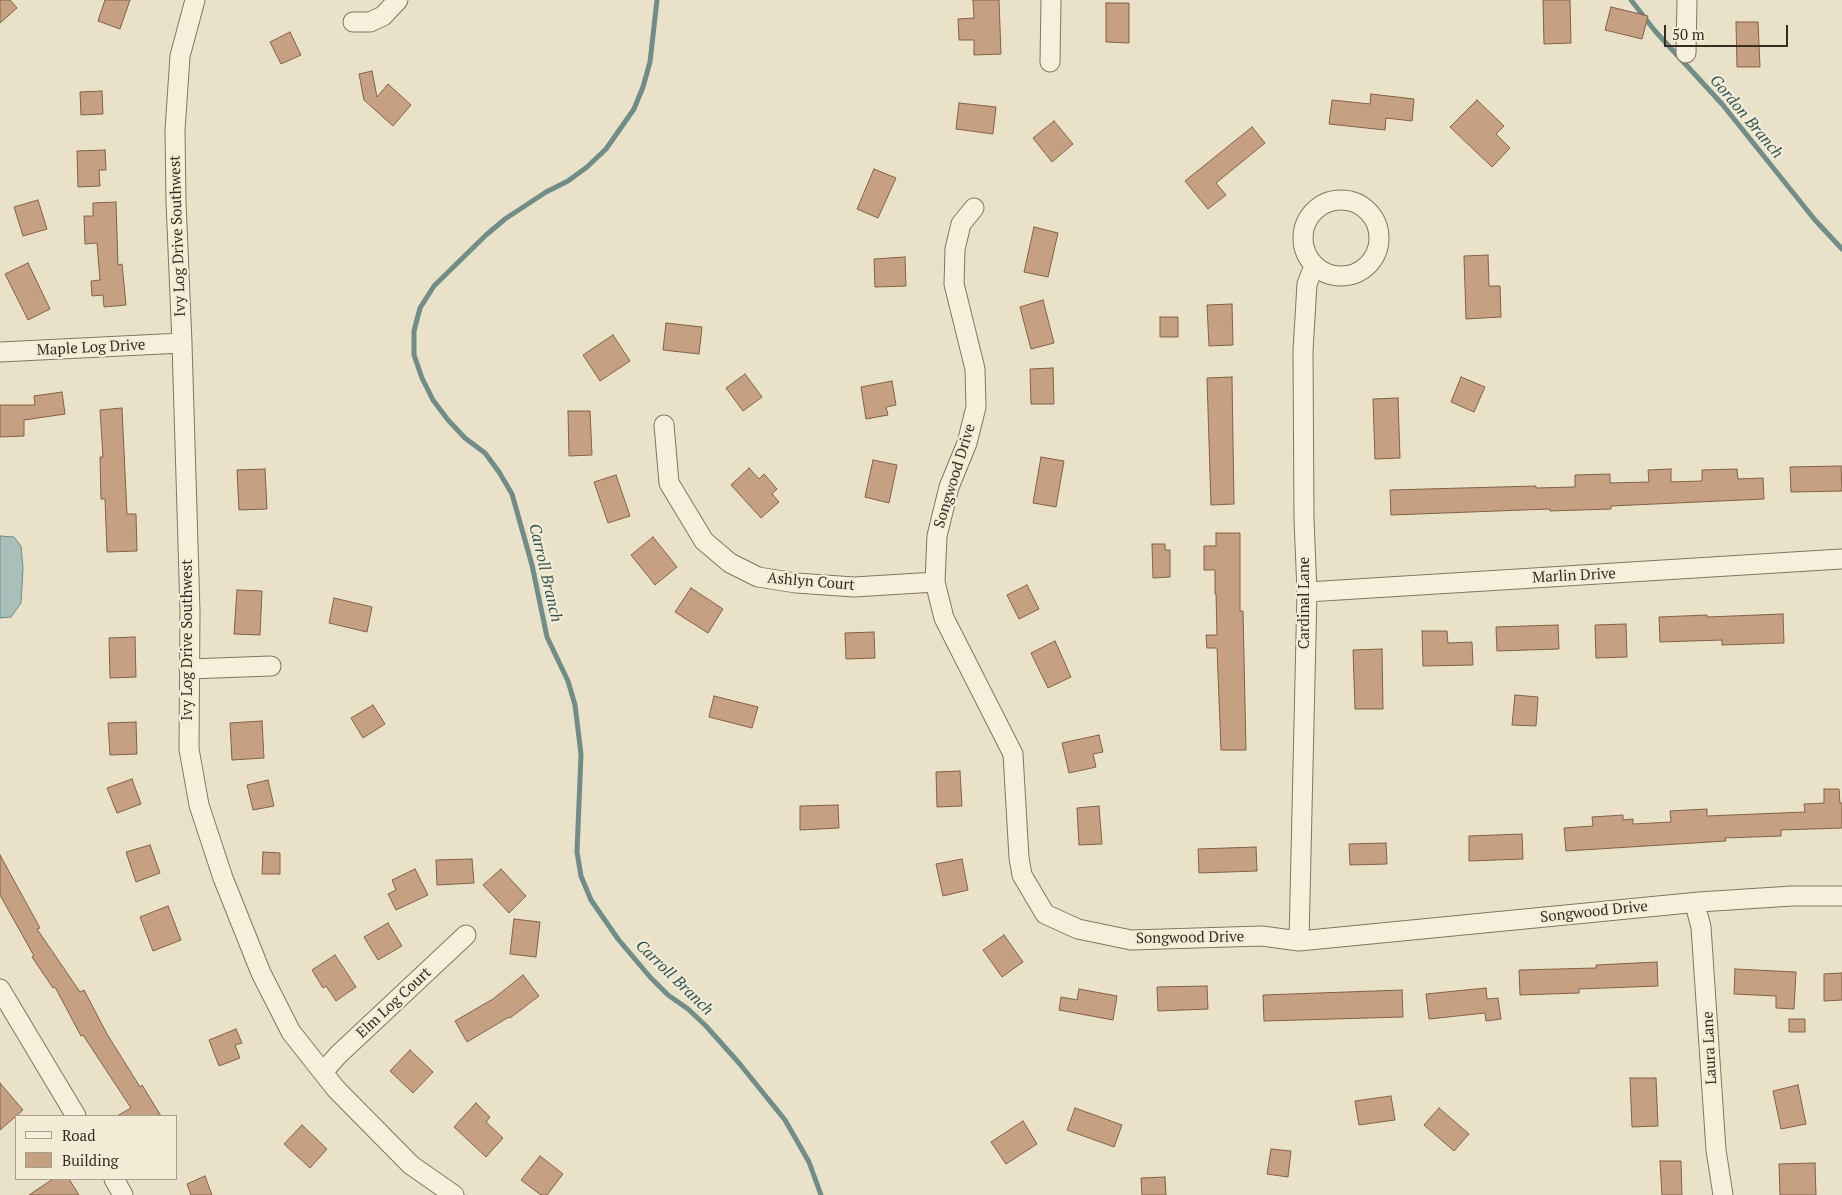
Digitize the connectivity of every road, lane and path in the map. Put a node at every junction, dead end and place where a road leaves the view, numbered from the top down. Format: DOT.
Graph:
graph roads {
  1 [pos="195,0"];
  2 [pos="398,0"];
  3 [pos="1051,0"];
  4 [pos="1687,0"];
  5 [pos="353,22"];
  6 [pos="1686,53"];
  7 [pos="1050,62"];
  8 [pos="974,208"];
  9 [pos="1314,266"];
  10 [pos="182,343"];
  11 [pos="0,352"];
  12 [pos="664,425"];
  13 [pos="1841,560"];
  14 [pos="935,582"];
  15 [pos="1307,592"];
  16 [pos="271,666"];
  17 [pos="189,669"];
  18 [pos="1842,896"];
  19 [pos="1698,902"];
  20 [pos="466,935"];
  21 [pos="1299,941"];
  22 [pos="0,989"];
  23 [pos="323,1072"];
  24 [pos="75,1115"];
  25 [pos="115,1180"];
  26 [pos="124,1195"];
  27 [pos="454,1195"];
  28 [pos="1723,1195"];
  1 -- 10 [label="street, Ivy Log Drive Southwest"];
  2 -- 5 [label="street"];
  3 -- 7 [label="street"];
  4 -- 6 [label="street"];
  8 -- 14 [label="street, Songwood Drive"];
  9 -- 9 [label="street"];
  9 -- 15 [label="street, Cardinal Lane"];
  10 -- 11 [label="street, Maple Log Drive"];
  10 -- 17 [label="street, Ivy Log Drive Southwest"];
  12 -- 14 [label="street, Ashlyn Court"];
  13 -- 15 [label="street, Marlin Drive"];
  14 -- 21 [label="street, Songwood Drive"];
  15 -- 21 [label="street, Cardinal Lane"];
  16 -- 17 [label="street"];
  17 -- 23 [label="street, Ivy Log Drive Southwest"];
  18 -- 19 [label="street, Songwood Drive"];
  19 -- 21 [label="street, Songwood Drive"];
  19 -- 28 [label="street, Laura Lane"];
  20 -- 23 [label="street, Elm Log Court"];
  22 -- 24 [label="street"];
  23 -- 27 [label="street, Ivy Log Drive Southwest"];
  25 -- 26 [label="street"];
}
